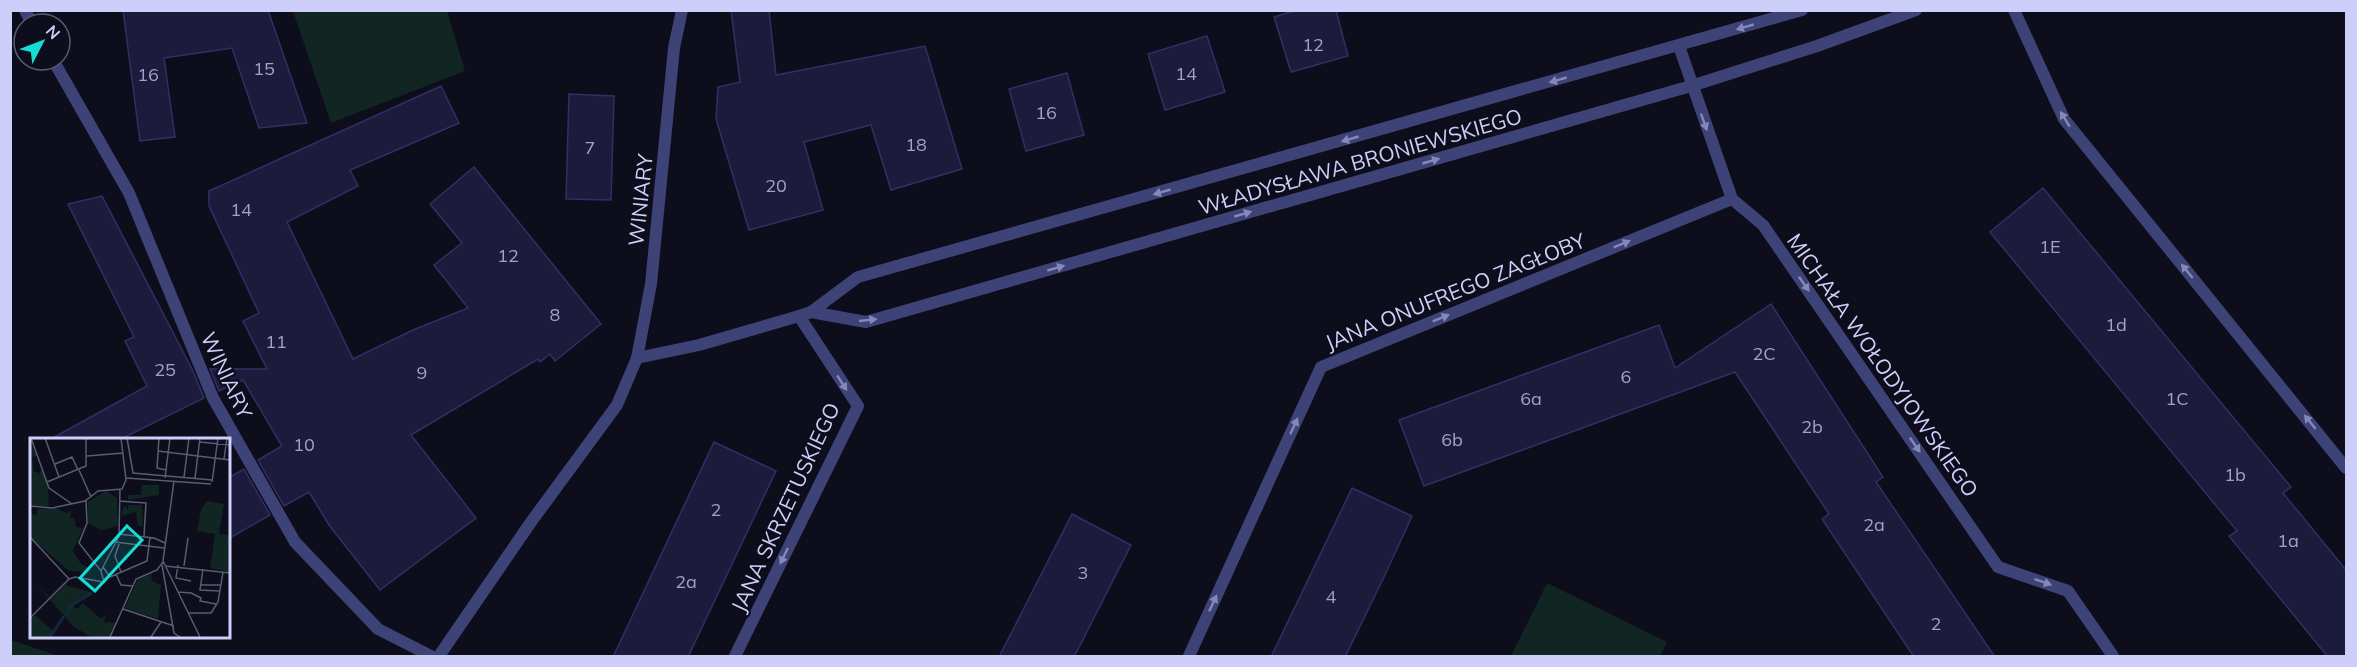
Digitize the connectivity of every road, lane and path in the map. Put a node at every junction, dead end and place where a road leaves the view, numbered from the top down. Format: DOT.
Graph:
graph roads {
  1 [pos="682,10"];
  2 [pos="1802,10"];
  3 [pos="1916,10"];
  4 [pos="2014,10"];
  5 [pos="1679,46"];
  6 [pos="60,72"];
  7 [pos="1691,86"];
  8 [pos="1732,199"];
  9 [pos="805,314"];
  10 [pos="637,358"];
  11 [pos="2346,468"];
  12 [pos="431,657"];
  13 [pos="439,657"];
  14 [pos="735,657"];
  15 [pos="1189,657"];
  16 [pos="2113,657"];
  1 -- 10 [label="street, WINIARY"];
  2 -- 5 [label="street, WŁADYSŁAWA BRONIEWSKIEGO, one-way"];
  3 -- 7 [label="street, WŁADYSŁAWA BRONIEWSKIEGO"];
  11 -- 4 [label="street, one-way"];
  5 -- 7 [label="street"];
  5 -- 9 [label="street, WŁADYSŁAWA BRONIEWSKIEGO, one-way"];
  6 -- 12 [label="street, WINIARY"];
  7 -- 8 [label="street, one-way"];
  9 -- 7 [label="street, WŁADYSŁAWA BRONIEWSKIEGO, one-way"];
  15 -- 8 [label="street, JANA ONUFREGO ZAGŁOBY, one-way"];
  8 -- 16 [label="street, MICHAŁA WOŁODYJOWSKIEGO, one-way"];
  9 -- 10 [label="street, WŁADYSŁAWA BRONIEWSKIEGO"];
  9 -- 14 [label="street, JANA SKRZETUSKIEGO, one-way"];
  10 -- 13 [label="street, WINIARY"];
}
